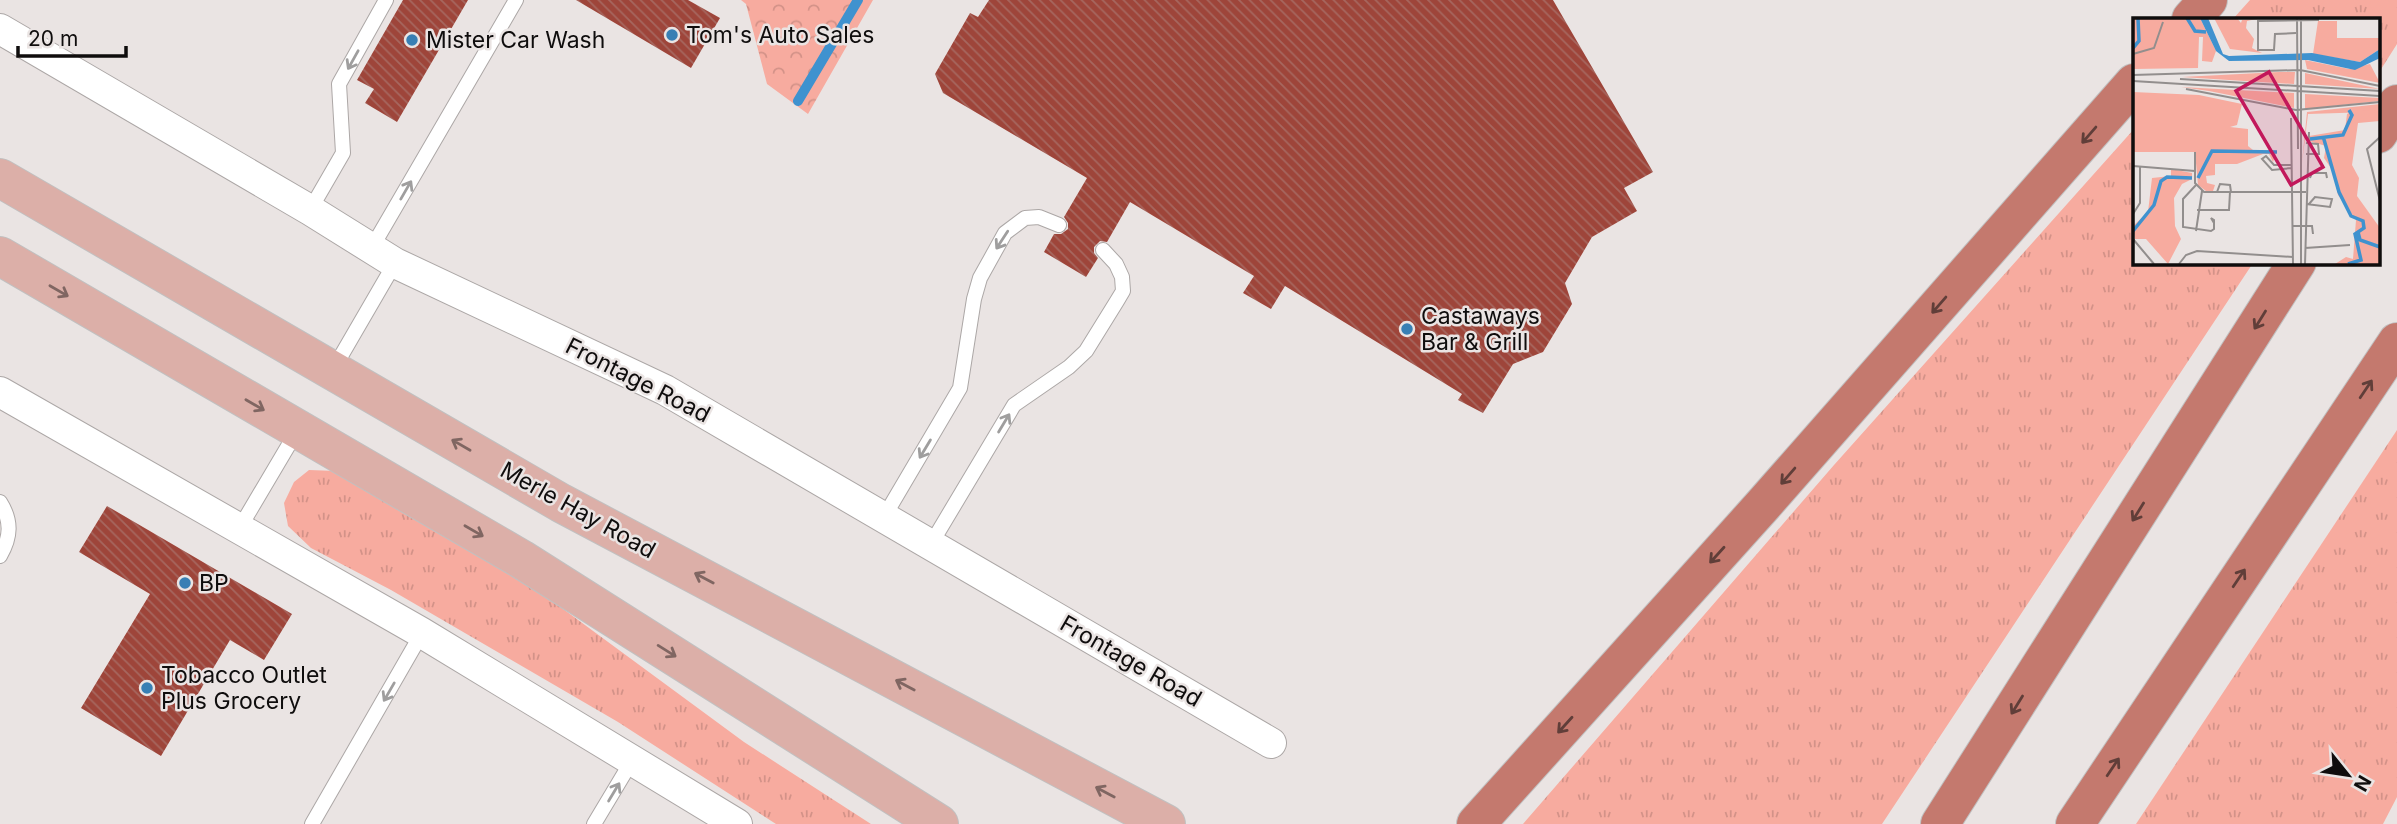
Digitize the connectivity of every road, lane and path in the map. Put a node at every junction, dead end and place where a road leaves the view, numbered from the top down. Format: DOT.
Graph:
graph roads {
  1 [pos="386,0"];
  2 [pos="516,0"];
  3 [pos="2208,0"];
  4 [pos="2192,18"];
  5 [pos="0,29"];
  6 [pos="2133,84"];
  7 [pos="2397,104"];
  8 [pos="2380,131"];
  9 [pos="0,178"];
  10 [pos="310,210"];
  11 [pos="1059,225"];
  12 [pos="1103,250"];
  13 [pos="0,256"];
  14 [pos="383,256"];
  15 [pos="2296,264"];
  16 [pos="2397,342"];
  17 [pos="332,370"];
  18 [pos="0,392"];
  19 [pos="297,430"];
  20 [pos="0,502"];
  21 [pos="884,517"];
  22 [pos="239,529"];
  23 [pos="931,544"];
  24 [pos="0,556"];
  25 [pos="422,633"];
  26 [pos="1271,743"];
  27 [pos="633,759"];
  28 [pos="312,824"];
  29 [pos="594,824"];
  30 [pos="737,824"];
  31 [pos="939,824"];
  32 [pos="1166,824"];
  33 [pos="1476,824"];
  34 [pos="1940,824"];
  35 [pos="2075,824"];
  1 -- 10 [label="lane, one-way"];
  14 -- 2 [label="lane, one-way"];
  3 -- 4 [label="highway"];
  5 -- 10 [label="street, Frontage Road"];
  6 -- 33 [label="highway, one-way"];
  7 -- 8 [label="highway"];
  9 -- 17 [label="main road, Merle Hay Road"];
  10 -- 14 [label="street, Frontage Road"];
  11 -- 21 [label="lane, one-way"];
  23 -- 12 [label="lane, one-way"];
  13 -- 19 [label="main road, one-way"];
  14 -- 17 [label="lane"];
  14 -- 21 [label="street, Frontage Road"];
  15 -- 34 [label="highway, one-way"];
  35 -- 16 [label="highway, one-way"];
  32 -- 17 [label="main road, Merle Hay Road, one-way"];
  18 -- 22 [label="street"];
  19 -- 22 [label="lane"];
  19 -- 31 [label="main road, one-way"];
  20 -- 24 [label="lane"];
  21 -- 23 [label="street, Frontage Road"];
  22 -- 25 [label="street"];
  23 -- 26 [label="street, Frontage Road"];
  25 -- 27 [label="street"];
  25 -- 28 [label="lane, one-way"];
  29 -- 27 [label="lane, one-way"];
  27 -- 30 [label="street"];
}
